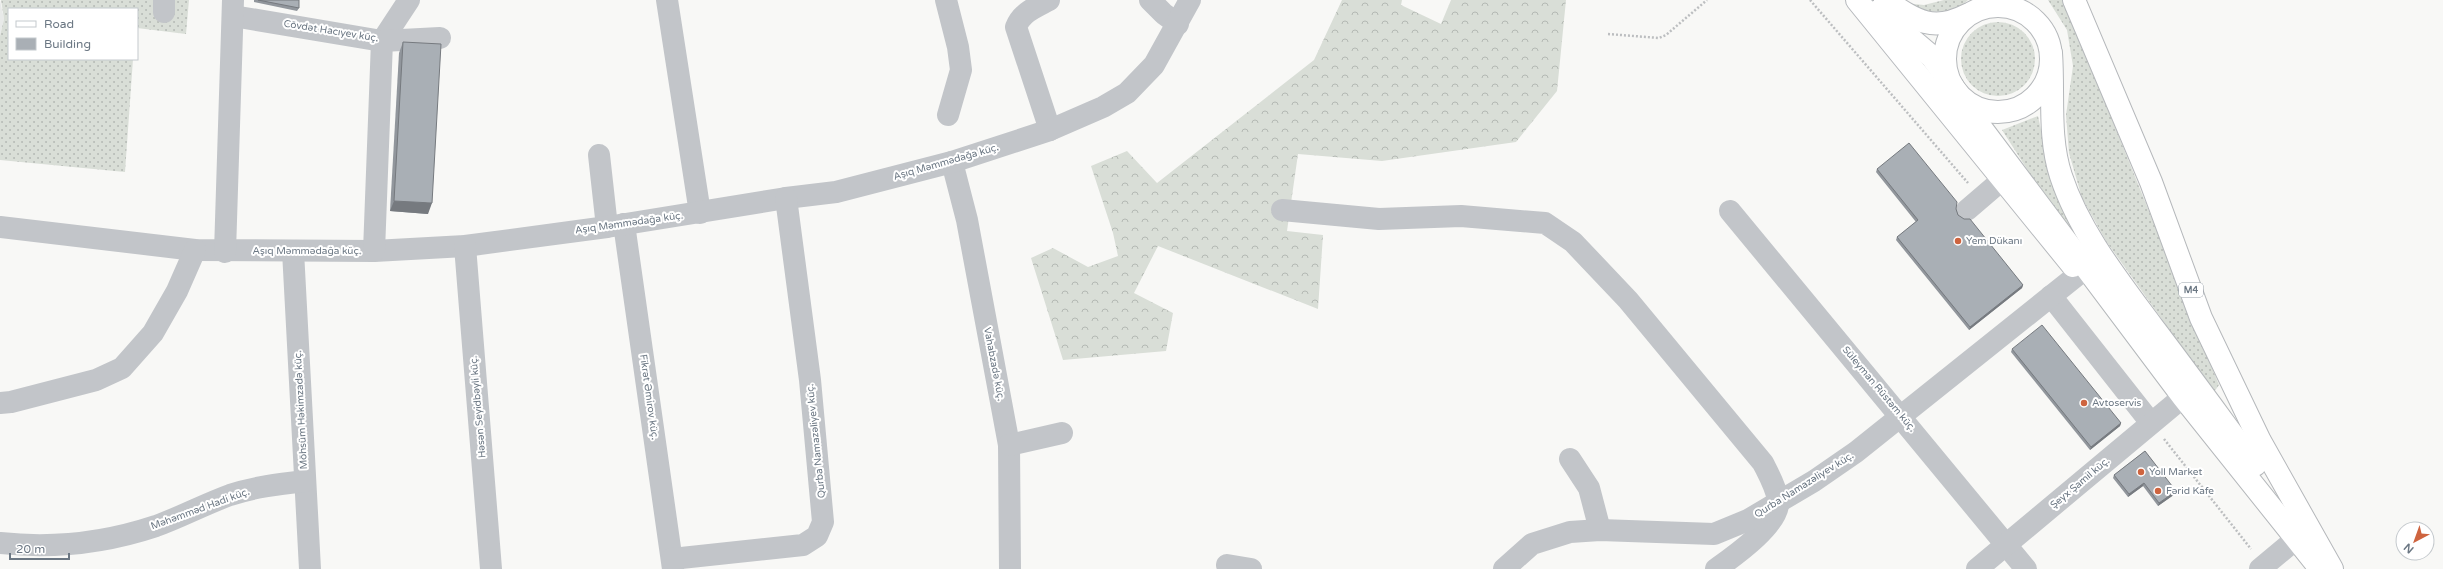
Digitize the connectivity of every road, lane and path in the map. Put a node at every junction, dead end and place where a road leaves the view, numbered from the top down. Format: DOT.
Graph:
graph roads {
  1 [pos="409,0"];
  2 [pos="667,0"];
  3 [pos="946,0"];
  4 [pos="1049,0"];
  5 [pos="1150,0"];
  6 [pos="1190,0"];
  7 [pos="1708,0"];
  8 [pos="1810,0"];
  9 [pos="1857,0"];
  10 [pos="1865,0"];
  11 [pos="1885,0"];
  12 [pos="1982,0"];
  13 [pos="2029,0"];
  14 [pos="2074,0"];
  15 [pos="233,8"];
  16 [pos="1966,16"];
  17 [pos="1178,24"];
  18 [pos="1608,34"];
  19 [pos="440,38"];
  20 [pos="382,41"];
  21 [pos="2049,45"];
  22 [pos="1953,87"];
  23 [pos="948,115"];
  24 [pos="1050,130"];
  25 [pos="599,155"];
  26 [pos="952,162"];
  27 [pos="2002,180"];
  28 [pos="786,198"];
  29 [pos="1974,204"];
  30 [pos="1282,210"];
  31 [pos="1730,211"];
  32 [pos="700,213"];
  33 [pos="615,226"];
  34 [pos="0,227"];
  35 [pos="465,246"];
  36 [pos="195,250"];
  37 [pos="292,251"];
  38 [pos="374,251"];
  39 [pos="225,252"];
  40 [pos="2080,273"];
  41 [pos="2051,296"];
  42 [pos="2182,397"];
  43 [pos="0,403"];
  44 [pos="1902,417"];
  45 [pos="2151,422"];
  46 [pos="1062,433"];
  47 [pos="1009,446"];
  48 [pos="1570,460"];
  49 [pos="305,481"];
  50 [pos="1779,502"];
  51 [pos="1600,530"];
  52 [pos="2296,539"];
  53 [pos="0,543"];
  54 [pos="2006,545"];
  55 [pos="672,564"];
  56 [pos="1227,565"];
  57 [pos="2262,567"];
  58 [pos="2327,567"];
  59 [pos="310,569"];
  60 [pos="491,569"];
  61 [pos="1010,569"];
  62 [pos="1251,569"];
  63 [pos="1504,569"];
  64 [pos="1716,569"];
  65 [pos="1977,569"];
  66 [pos="2026,569"];
  1 -- 20 [label="street, Cövdət Hacıyev küç."];
  2 -- 32 [label="street"];
  3 -- 23 [label="street"];
  4 -- 24 [label="street"];
  5 -- 17 [label="street"];
  6 -- 17 [label="street, Aşıq Məmmədağa küç."];
  7 -- 18 [label="path"];
  8 -- 29 [label="path"];
  9 -- 27 [label="main road"];
  10 -- 22 [label="main road"];
  11 -- 16 [label="main road"];
  12 -- 16 [label="main road"];
  13 -- 21 [label="main road"];
  14 -- 58 [label="main road, M4"];
  15 -- 20 [label="street, Cövdət Hacıyev küç."];
  15 -- 39 [label="street"];
  16 -- 21 [label="main road"];
  16 -- 22 [label="main road"];
  17 -- 24 [label="street, Aşıq Məmmədağa küç."];
  19 -- 20 [label="street"];
  20 -- 38 [label="street"];
  21 -- 22 [label="main road"];
  21 -- 58 [label="main road"];
  22 -- 42 [label="main road"];
  24 -- 26 [label="street, Aşıq Məmmədağa küç."];
  25 -- 33 [label="street, Fikrət Əmirov küç."];
  26 -- 28 [label="street, Aşıq Məmmədağa küç."];
  26 -- 47 [label="street, Vahabzadə küç."];
  27 -- 29 [label="street"];
  27 -- 40 [label="main road"];
  28 -- 32 [label="street, Aşıq Məmmədağa küç."];
  28 -- 55 [label="street, Qurba Namazəliyev küç."];
  30 -- 50 [label="street"];
  31 -- 44 [label="street, Süleyman Rüstəm küç."];
  32 -- 33 [label="street, Aşıq Məmmədağa küç."];
  33 -- 35 [label="street, Aşıq Məmmədağa küç."];
  33 -- 55 [label="street, Fikrət Əmirov küç."];
  34 -- 36 [label="street, Aşıq Məmmədağa küç."];
  35 -- 38 [label="street, Aşıq Məmmədağa küç."];
  35 -- 60 [label="street, Həsən Seyidbəyli küç."];
  36 -- 39 [label="street, Aşıq Məmmədağa küç."];
  36 -- 43 [label="street"];
  37 -- 38 [label="street, Aşıq Məmmədağa küç."];
  37 -- 39 [label="street, Aşıq Məmmədağa küç."];
  37 -- 49 [label="street, Möhsüm Həkimzadə küç."];
  40 -- 41 [label="street, Qurba Namazəliyev küç."];
  40 -- 42 [label="main road"];
  41 -- 44 [label="street, Qurba Namazəliyev küç."];
  41 -- 45 [label="street"];
  42 -- 45 [label="street, Şeyx Şamil küç."];
  42 -- 52 [label="main road"];
  44 -- 50 [label="street, Qurba Namazəliyev küç."];
  44 -- 54 [label="street, Süleyman Rüstəm küç."];
  45 -- 54 [label="street, Şeyx Şamil küç."];
  45 -- 57 [label="path"];
  46 -- 47 [label="street"];
  47 -- 61 [label="street, Vahabzadə küç."];
  48 -- 51 [label="street"];
  49 -- 53 [label="street, Məhəmməd Hadi küç."];
  49 -- 59 [label="street, Möhsüm Həkimzadə küç."];
  50 -- 51 [label="street, Qurba Namazəliyev küç."];
  50 -- 64 [label="street"];
  51 -- 63 [label="street, Qurba Namazəliyev küç."];
  52 -- 57 [label="street"];
  52 -- 58 [label="main road"];
  54 -- 65 [label="street, Şeyx Şamil küç."];
  54 -- 66 [label="street, Süleyman Rüstəm küç."];
  56 -- 62 [label="street"];
}
